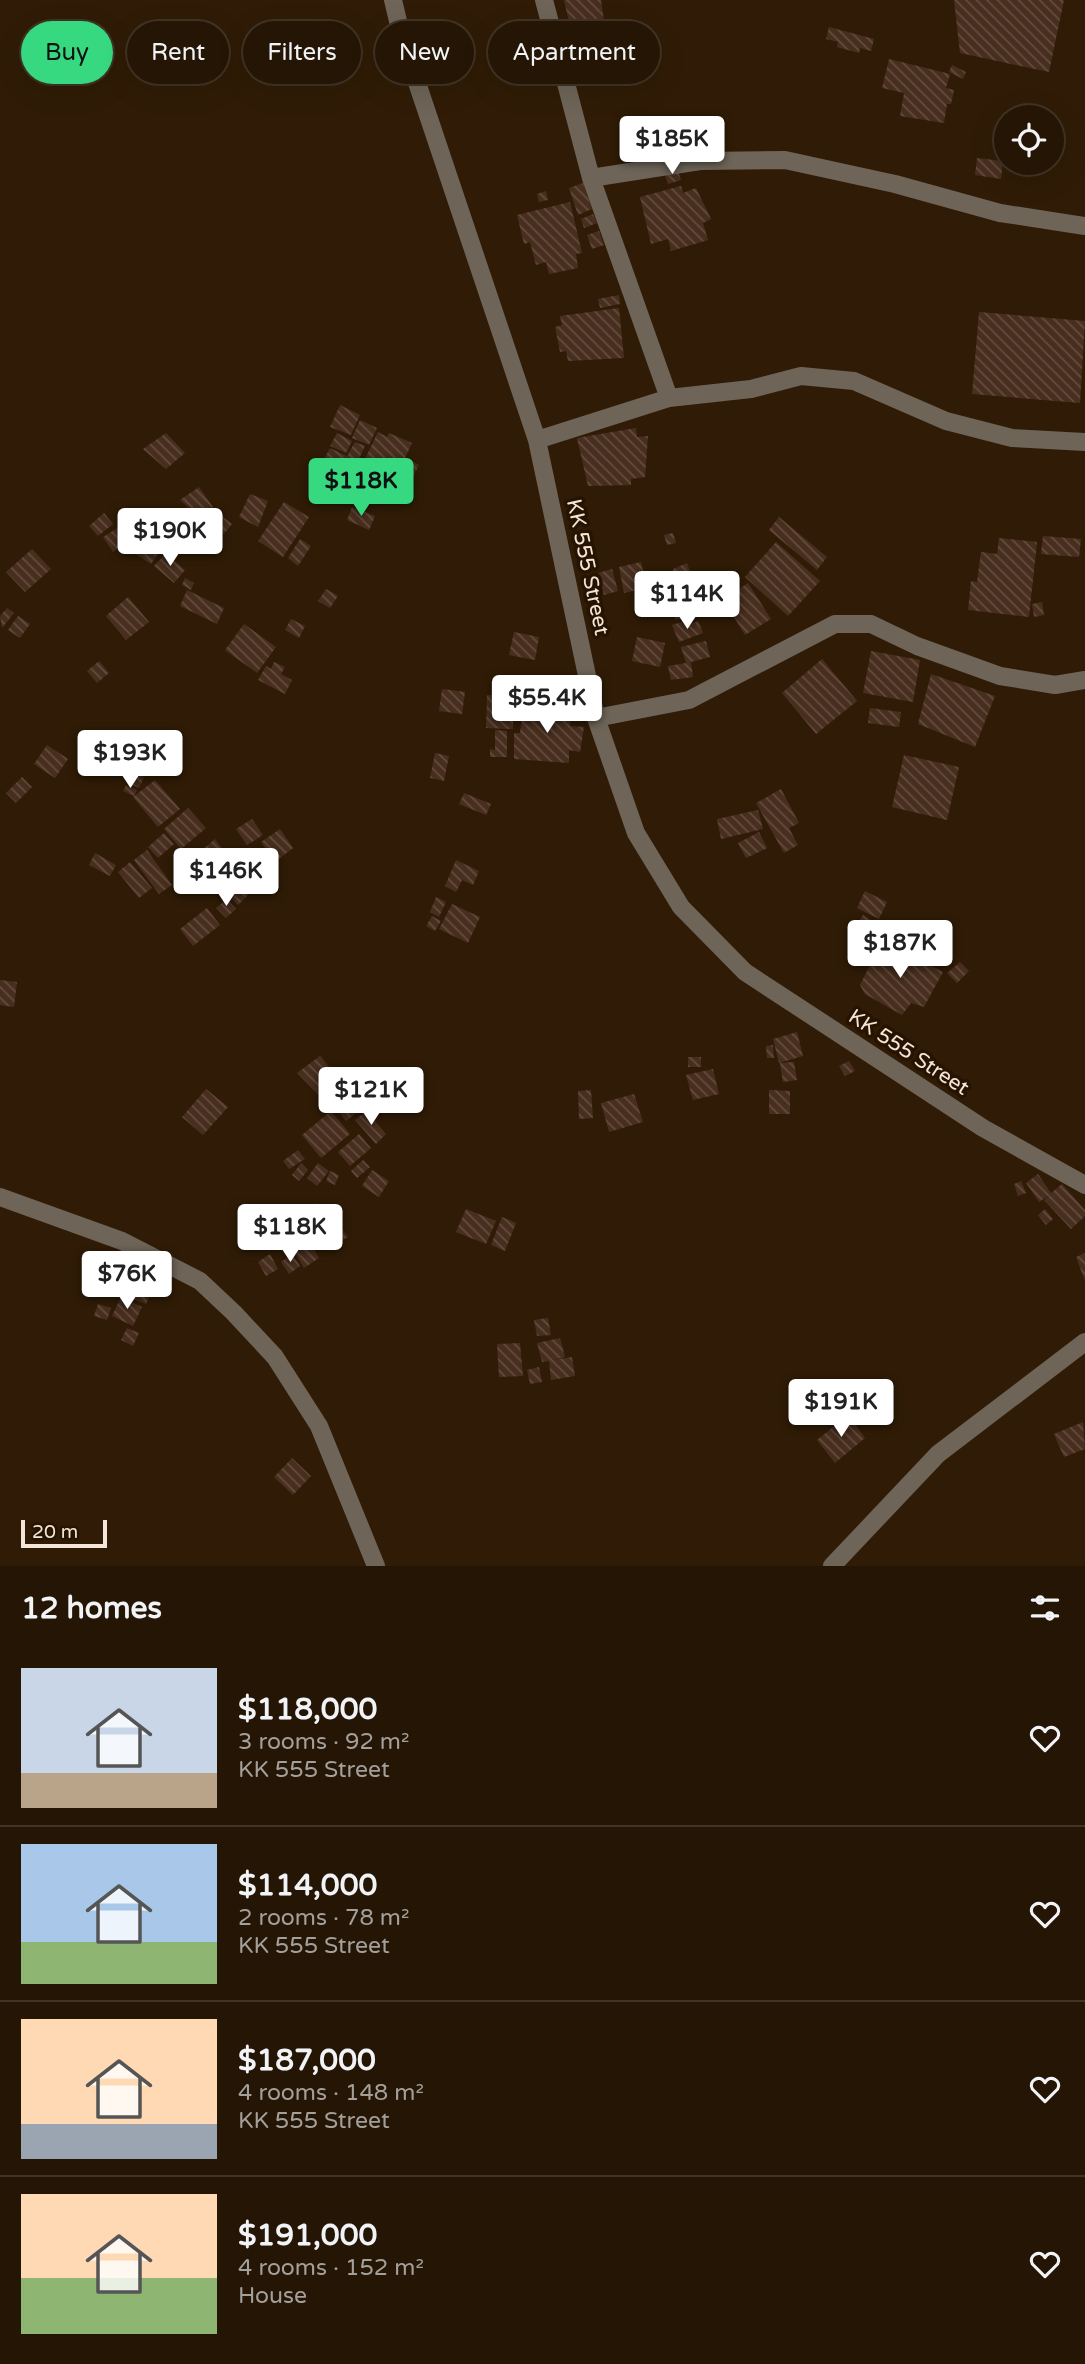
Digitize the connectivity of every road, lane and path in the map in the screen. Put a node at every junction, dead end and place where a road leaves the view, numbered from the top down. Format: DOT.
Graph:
graph roads {
  1 [pos="393,0"];
  2 [pos="544,0"];
  3 [pos="591,178"];
  4 [pos="1085,226"];
  5 [pos="669,398"];
  6 [pos="537,440"];
  7 [pos="1085,442"];
  8 [pos="1085,680"];
  9 [pos="596,718"];
  10 [pos="1085,1185"];
  11 [pos="0,1196"];
  12 [pos="1085,1342"];
  13 [pos="376,1566"];
  14 [pos="832,1566"];
  1 -- 6 [label="street, KK 555 Street"];
  2 -- 3 [label="street"];
  3 -- 4 [label="street"];
  3 -- 5 [label="street"];
  5 -- 6 [label="street"];
  5 -- 7 [label="street"];
  6 -- 9 [label="street, KK 555 Street"];
  8 -- 9 [label="street"];
  9 -- 10 [label="street, KK 555 Street"];
  11 -- 13 [label="street"];
  12 -- 14 [label="street"];
}
